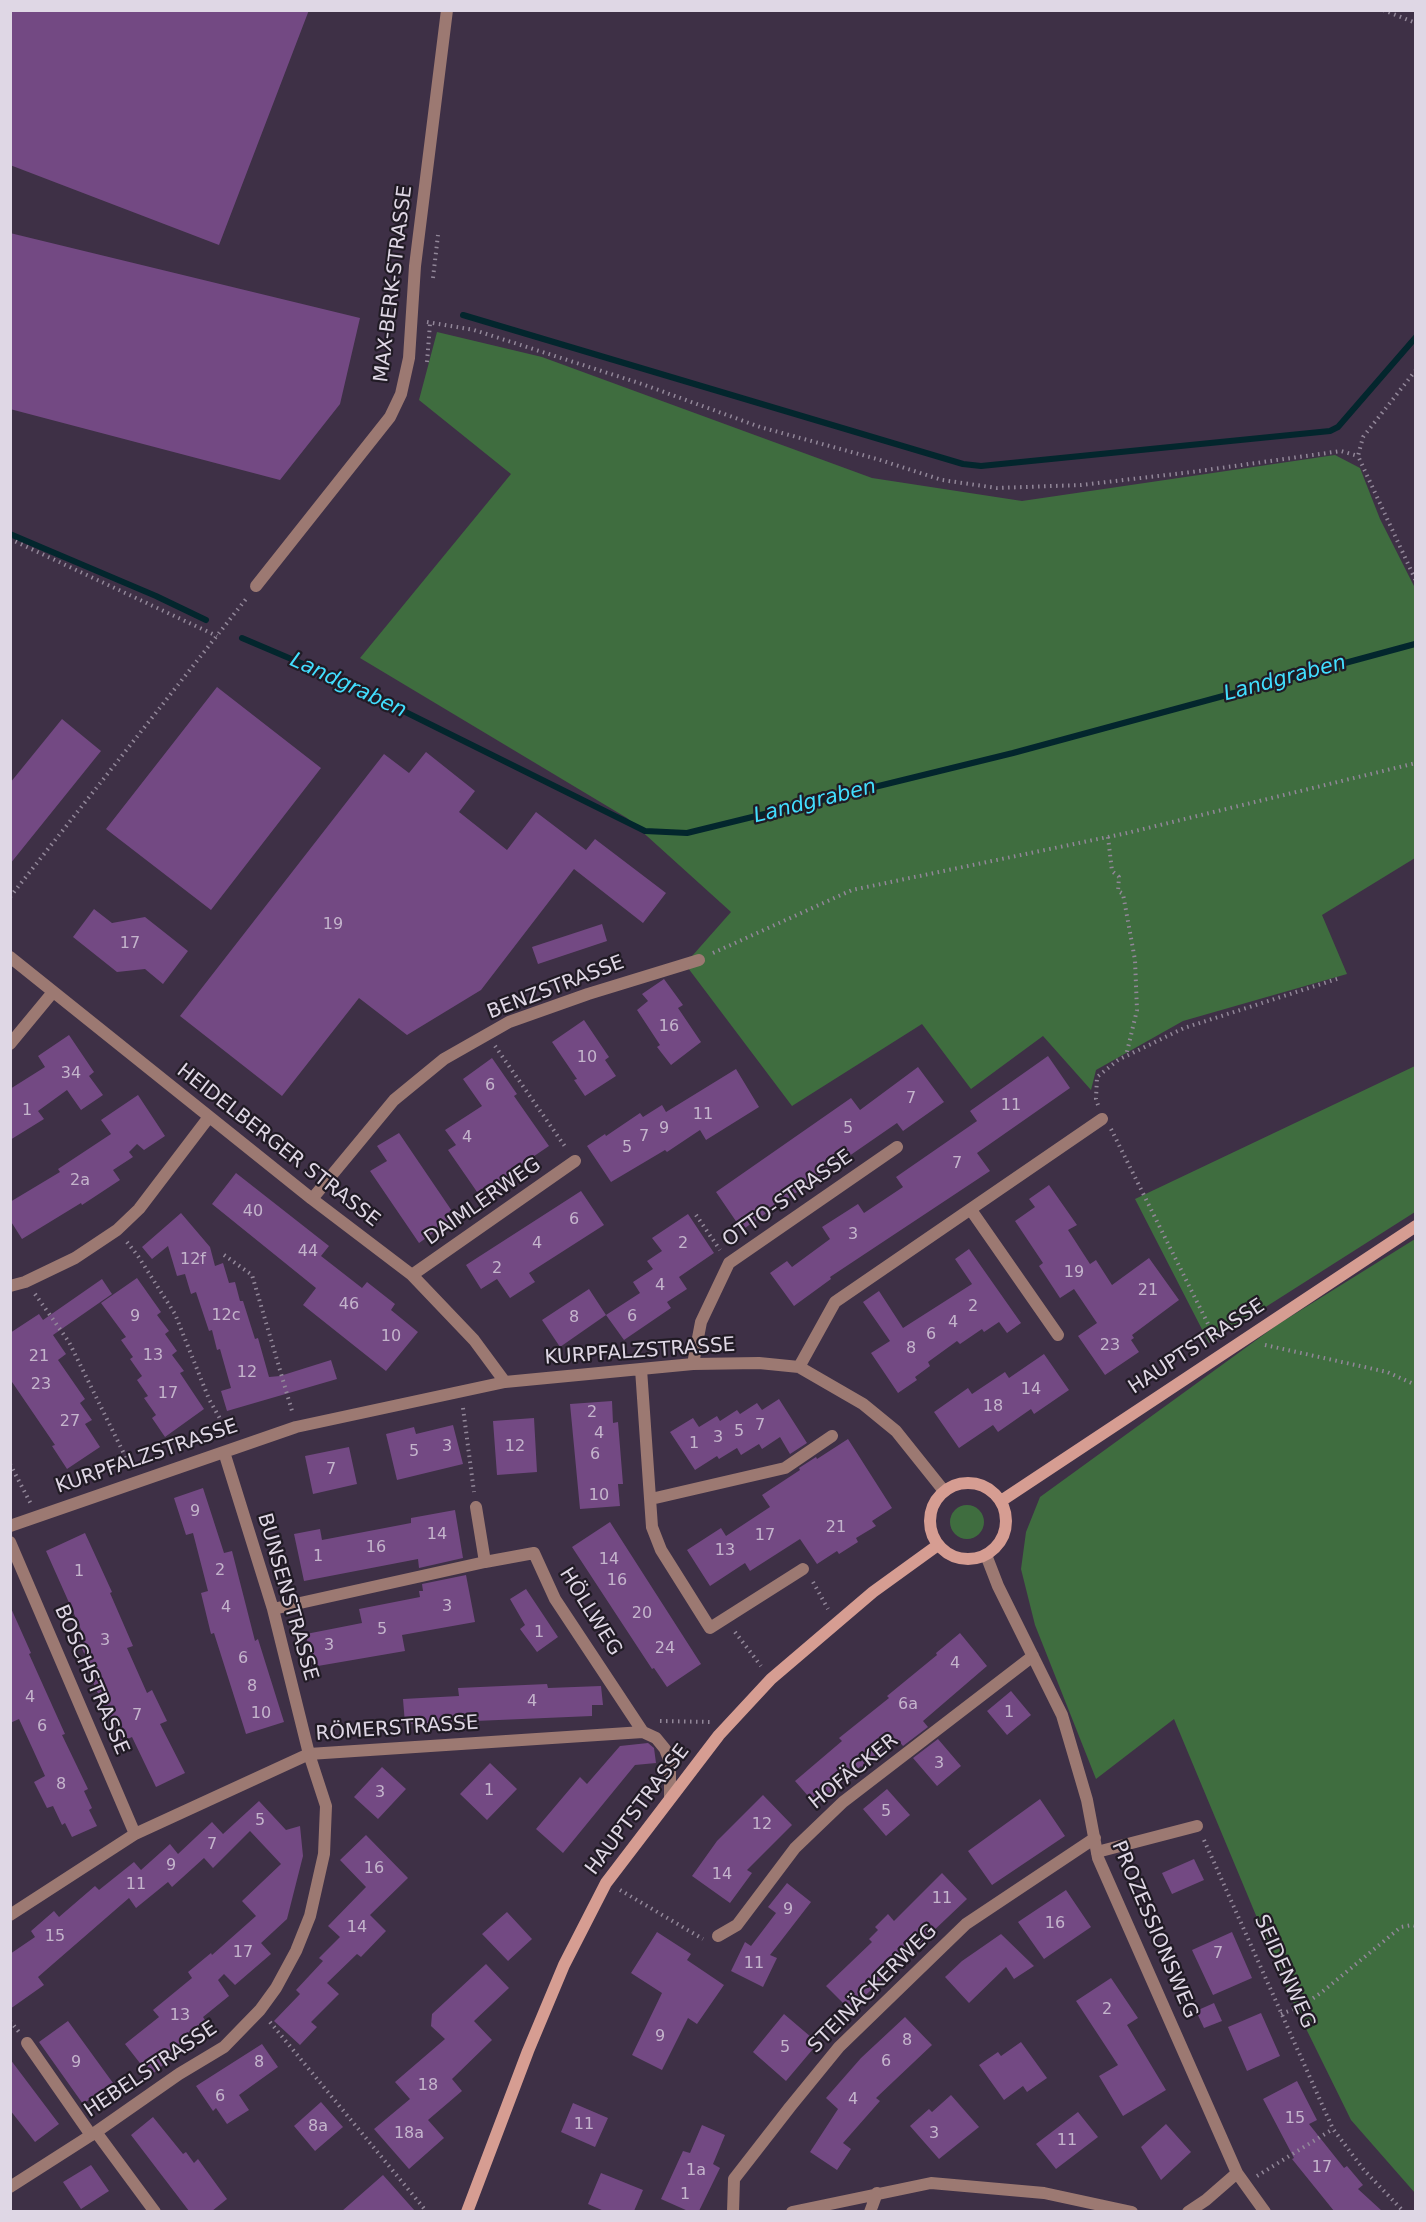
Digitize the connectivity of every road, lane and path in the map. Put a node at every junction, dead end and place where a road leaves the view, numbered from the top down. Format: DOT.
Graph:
graph roads {
  1 [pos="447,10"];
  2 [pos="1383,10"];
  3 [pos="1416,23"];
  4 [pos="412,319"];
  5 [pos="1416,370"];
  6 [pos="1358,456"];
  7 [pos="10,539"];
  8 [pos="1416,581"];
  9 [pos="256,586"];
  10 [pos="217,636"];
  11 [pos="1416,763"];
  12 [pos="1108,837"];
  13 [pos="10,897"];
  14 [pos="10,957"];
  15 [pos="699,960"];
  16 [pos="1340,978"];
  17 [pos="53,992"];
  18 [pos="487,1035"];
  19 [pos="10,1044"];
  20 [pos="1126,1056"];
  21 [pos="209,1117"];
  22 [pos="1102,1119"];
  23 [pos="897,1147"];
  24 [pos="573,1157"];
  25 [pos="312,1199"];
  26 [pos="971,1210"];
  27 [pos="696,1215"];
  28 [pos="1416,1226"];
  29 [pos="713,1240"];
  30 [pos="224,1255"];
  31 [pos="138,1256"];
  32 [pos="412,1275"];
  33 [pos="10,1286"];
  34 [pos="45,1308"];
  35 [pos="1058,1335"];
  36 [pos="1244,1339"];
  37 [pos="1223,1352"];
  38 [pos="693,1364"];
  39 [pos="799,1367"];
  40 [pos="641,1369"];
  41 [pos="504,1382"];
  42 [pos="1416,1385"];
  43 [pos="464,1417"];
  44 [pos="296,1427"];
  45 [pos="832,1436"];
  46 [pos="224,1452"];
  47 [pos="10,1464"];
  48 [pos="138,1480"];
  49 [pos="944,1491"];
  50 [pos="651,1499"];
  51 [pos="1001,1501"];
  52 [pos="476,1507"];
  53 [pos="37,1515"];
  54 [pos="10,1526"];
  55 [pos="10,1542"];
  56 [pos="938,1545"];
  57 [pos="986,1555"];
  58 [pos="484,1562"];
  59 [pos="803,1569"];
  60 [pos="273,1609"];
  61 [pos="724,1619"];
  62 [pos="834,1624"];
  63 [pos="1033,1656"];
  64 [pos="771,1679"];
  65 [pos="635,1720"];
  66 [pos="731,1722"];
  67 [pos="643,1732"];
  68 [pos="309,1754"];
  69 [pos="670,1797"];
  70 [pos="1197,1826"];
  71 [pos="135,1834"];
  72 [pos="1095,1838"];
  73 [pos="1097,1852"];
  74 [pos="629,1895"];
  75 [pos="10,1915"];
  76 [pos="1416,1926"];
  77 [pos="718,1936"];
  78 [pos="261,2010"];
  79 [pos="1281,2014"];
  80 [pos="10,2021"];
  81 [pos="17,2029"];
  82 [pos="27,2043"];
  83 [pos="1333,2129"];
  84 [pos="93,2134"];
  85 [pos="1237,2174"];
  86 [pos="10,2187"];
  87 [pos="877,2193"];
  88 [pos="154,2211"];
  89 [pos="427,2211"];
  90 [pos="467,2211"];
  91 [pos="733,2211"];
  92 [pos="792,2211"];
  93 [pos="870,2211"];
  94 [pos="1132,2211"];
  95 [pos="1188,2211"];
  96 [pos="1265,2211"];
  97 [pos="1404,2211"];
  1 -- 4 [label="street, MAX-BERK-STRASSE"];
  2 -- 3 [label="path"];
  4 -- 6 [label="path"];
  4 -- 9 [label="street, MAX-BERK-STRASSE"];
  5 -- 6 [label="path"];
  6 -- 8 [label="path"];
  7 -- 10 [label="path"];
  9 -- 10 [label="path"];
  10 -- 13 [label="path"];
  11 -- 12 [label="path"];
  12 -- 15 [label="path"];
  12 -- 20 [label="path"];
  14 -- 17 [label="street, HEIDELBERGER STRASSE"];
  15 -- 18 [label="street, BENZSTRASSE"];
  16 -- 20 [label="path"];
  17 -- 19 [label="street"];
  17 -- 21 [label="street, HEIDELBERGER STRASSE"];
  18 -- 24 [label="path"];
  18 -- 25 [label="street, BENZSTRASSE"];
  20 -- 22 [label="path"];
  21 -- 25 [label="street, HEIDELBERGER STRASSE"];
  21 -- 33 [label="street"];
  22 -- 26 [label="street"];
  22 -- 37 [label="path"];
  23 -- 38 [label="street, OTTO-STRASSE"];
  24 -- 32 [label="street, DAIMLERWEG"];
  25 -- 32 [label="street, HEIDELBERGER STRASSE"];
  26 -- 35 [label="street"];
  26 -- 39 [label="street"];
  27 -- 29 [label="path"];
  28 -- 36 [label="main road, HAUPTSTRASSE"];
  30 -- 44 [label="path"];
  31 -- 46 [label="path"];
  32 -- 41 [label="street, HEIDELBERGER STRASSE"];
  34 -- 48 [label="path"];
  36 -- 37 [label="main road, HAUPTSTRASSE"];
  36 -- 42 [label="path"];
  37 -- 51 [label="main road, HAUPTSTRASSE"];
  38 -- 39 [label="street, KURPFALZSTRASSE"];
  38 -- 40 [label="street, KURPFALZSTRASSE"];
  39 -- 49 [label="street, KURPFALZSTRASSE"];
  40 -- 41 [label="street, KURPFALZSTRASSE"];
  40 -- 50 [label="street"];
  41 -- 44 [label="street, KURPFALZSTRASSE"];
  43 -- 52 [label="path"];
  44 -- 46 [label="street, KURPFALZSTRASSE"];
  45 -- 50 [label="street"];
  46 -- 48 [label="street, KURPFALZSTRASSE"];
  46 -- 60 [label="street, BUNSENSTRASSE"];
  47 -- 53 [label="path"];
  48 -- 53 [label="street, KURPFALZSTRASSE"];
  49 -- 51 [label="main road"];
  49 -- 56 [label="main road"];
  50 -- 61 [label="street"];
  51 -- 57 [label="main road"];
  52 -- 58 [label="street"];
  53 -- 54 [label="street, KURPFALZSTRASSE"];
  55 -- 71 [label="street, BOSCHSTRASSE"];
  56 -- 57 [label="main road"];
  56 -- 62 [label="main road, HAUPTSTRASSE"];
  57 -- 63 [label="street, PROZESSIONSWEG"];
  58 -- 60 [label="street, HÖLLWEG"];
  58 -- 65 [label="street, HÖLLWEG"];
  59 -- 61 [label="street"];
  59 -- 62 [label="path"];
  60 -- 68 [label="street, BUNSENSTRASSE"];
  61 -- 64 [label="path"];
  62 -- 64 [label="main road, HAUPTSTRASSE"];
  63 -- 72 [label="street, PROZESSIONSWEG"];
  63 -- 77 [label="street, HOFÄCKER"];
  64 -- 66 [label="main road, HAUPTSTRASSE"];
  65 -- 66 [label="path"];
  65 -- 67 [label="street, HÖLLWEG"];
  66 -- 69 [label="main road, HAUPTSTRASSE"];
  67 -- 68 [label="street, RÖMERSTRASSE"];
  67 -- 69 [label="street"];
  68 -- 71 [label="street, RÖMERSTRASSE"];
  68 -- 78 [label="street, HEBELSTRASSE"];
  69 -- 90 [label="main road, HAUPTSTRASSE"];
  70 -- 73 [label="street"];
  70 -- 79 [label="path, SEIDENWEG"];
  71 -- 75 [label="street, RÖMERSTRASSE"];
  72 -- 73 [label="street, PROZESSIONSWEG"];
  72 -- 91 [label="street, STEINÄCKERWEG"];
  73 -- 85 [label="street, PROZESSIONSWEG"];
  74 -- 77 [label="path"];
  76 -- 79 [label="path"];
  78 -- 84 [label="street, HEBELSTRASSE"];
  78 -- 89 [label="path"];
  79 -- 83 [label="path, SEIDENWEG"];
  80 -- 81 [label="path"];
  82 -- 84 [label="street"];
  83 -- 85 [label="path"];
  83 -- 97 [label="path, SEIDENWEG"];
  84 -- 86 [label="street, HEBELSTRASSE"];
  84 -- 88 [label="street"];
  85 -- 95 [label="street"];
  85 -- 96 [label="street, PROZESSIONSWEG"];
  87 -- 92 [label="street"];
  87 -- 93 [label="street"];
  87 -- 94 [label="street"];
}
